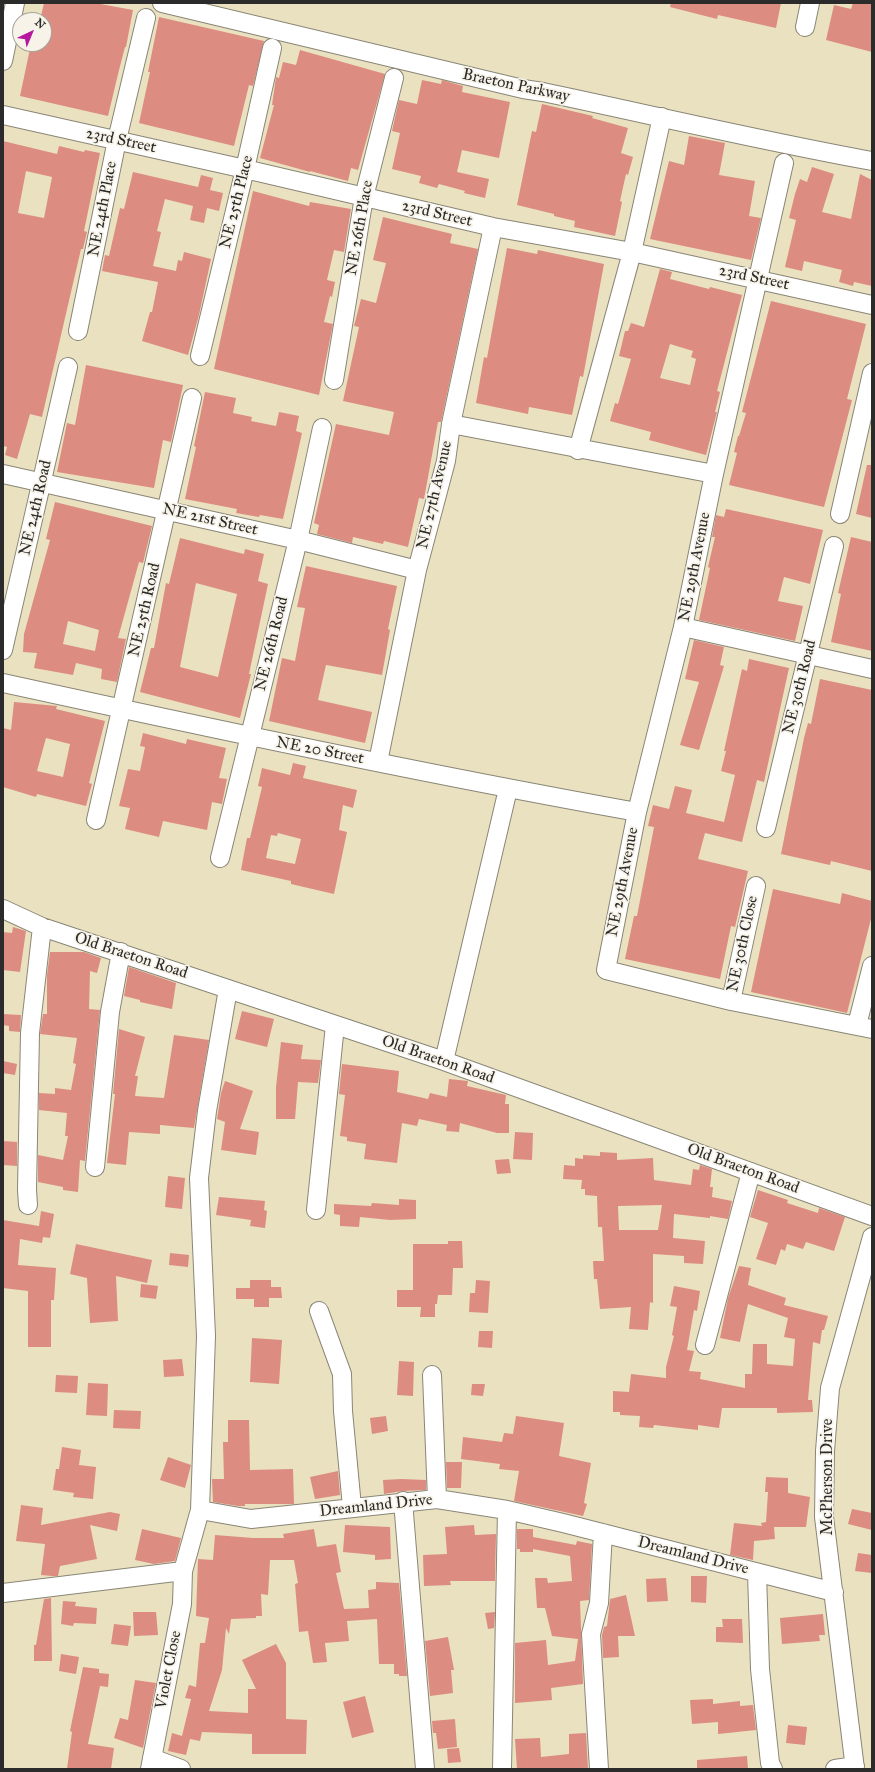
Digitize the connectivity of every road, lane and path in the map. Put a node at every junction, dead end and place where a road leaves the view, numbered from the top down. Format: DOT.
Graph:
graph roads {
  1 [pos="15,3"];
  2 [pos="162,3"];
  3 [pos="810,3"];
  4 [pos="146,18"];
  5 [pos="805,27"];
  6 [pos="272,48"];
  7 [pos="3,61"];
  8 [pos="394,78"];
  9 [pos="3,115"];
  10 [pos="662,117"];
  11 [pos="116,140"];
  12 [pos="872,161"];
  13 [pos="784,163"];
  14 [pos="245,169"];
  15 [pos="364,197"];
  16 [pos="493,227"];
  17 [pos="632,252"];
  18 [pos="759,279"];
  19 [pos="872,305"];
  20 [pos="78,331"];
  21 [pos="200,356"];
  22 [pos="68,366"];
  23 [pos="872,373"];
  24 [pos="334,380"];
  25 [pos="192,398"];
  26 [pos="451,424"];
  27 [pos="322,428"];
  28 [pos="578,450"];
  29 [pos="3,474"];
  30 [pos="714,474"];
  31 [pos="42,482"];
  32 [pos="168,510"];
  33 [pos="840,514"];
  34 [pos="298,540"];
  35 [pos="834,546"];
  36 [pos="417,570"];
  37 [pos="683,627"];
  38 [pos="3,650"];
  39 [pos="808,654"];
  40 [pos="872,669"];
  41 [pos="3,683"];
  42 [pos="123,709"];
  43 [pos="249,736"];
  44 [pos="378,762"];
  45 [pos="508,789"];
  46 [pos="638,812"];
  47 [pos="96,820"];
  48 [pos="766,828"];
  49 [pos="220,858"];
  50 [pos="756,886"];
  51 [pos="3,909"];
  52 [pos="42,927"];
  53 [pos="122,952"];
  54 [pos="872,966"];
  55 [pos="228,989"];
  56 [pos="731,1001"];
  57 [pos="335,1025"];
  58 [pos="864,1027"];
  59 [pos="444,1061"];
  60 [pos="95,1167"];
  61 [pos="751,1172"];
  62 [pos="28,1205"];
  63 [pos="316,1210"];
  64 [pos="872,1216"];
  65 [pos="872,1237"];
  66 [pos="319,1311"];
  67 [pos="705,1345"];
  68 [pos="432,1375"];
  69 [pos="437,1499"];
  70 [pos="403,1501"];
  71 [pos="352,1507"];
  72 [pos="200,1510"];
  73 [pos="507,1510"];
  74 [pos="603,1533"];
  75 [pos="183,1571"];
  76 [pos="757,1572"];
  77 [pos="834,1592"];
  78 [pos="3,1593"];
  79 [pos="151,1764"];
  80 [pos="855,1768"];
  81 [pos="181,1769"];
  82 [pos="425,1769"];
  83 [pos="502,1769"];
  84 [pos="599,1769"];
  85 [pos="773,1769"];
  86 [pos="835,1769"];
  1 -- 7 [label="street"];
  2 -- 10 [label="street, Braeton Parkway"];
  3 -- 5 [label="street"];
  4 -- 11 [label="street, NE 24th Place"];
  6 -- 14 [label="street, NE 25th Place"];
  8 -- 15 [label="street, NE 26th Place"];
  9 -- 11 [label="street, 23rd Street"];
  10 -- 12 [label="street, Braeton Parkway"];
  10 -- 17 [label="street"];
  11 -- 14 [label="street, 23rd Street"];
  11 -- 20 [label="street, NE 24th Place"];
  13 -- 18 [label="street, NE 29th Avenue"];
  14 -- 15 [label="street, 23rd Street"];
  14 -- 21 [label="street, NE 25th Place"];
  15 -- 16 [label="street, 23rd Street"];
  15 -- 24 [label="street, NE 26th Place"];
  16 -- 17 [label="street, 23rd Street"];
  16 -- 26 [label="street, NE 27th Avenue"];
  17 -- 18 [label="street, 23rd Street"];
  17 -- 28 [label="street"];
  18 -- 19 [label="street, 23rd Street"];
  18 -- 30 [label="street, NE 29th Avenue"];
  22 -- 31 [label="street, NE 24th Road"];
  23 -- 33 [label="street"];
  25 -- 32 [label="street, NE 25th Road"];
  26 -- 28 [label="street"];
  26 -- 36 [label="street, NE 27th Avenue"];
  27 -- 34 [label="street, NE 26th Road"];
  28 -- 30 [label="street"];
  29 -- 31 [label="street, NE 21st Street"];
  30 -- 37 [label="street, NE 29th Avenue"];
  31 -- 32 [label="street, NE 21st Street"];
  31 -- 38 [label="street, NE 24th Road"];
  32 -- 34 [label="street, NE 21st Street"];
  32 -- 42 [label="street, NE 25th Road"];
  34 -- 36 [label="street, NE 21st Street"];
  34 -- 43 [label="street, NE 26th Road"];
  35 -- 39 [label="street, NE 30th Road"];
  36 -- 44 [label="street, NE 27th Avenue"];
  37 -- 39 [label="street"];
  37 -- 46 [label="street, NE 29th Avenue"];
  39 -- 40 [label="street"];
  39 -- 48 [label="street, NE 30th Road"];
  41 -- 42 [label="street, NE 20 Street"];
  42 -- 43 [label="street, NE 20 Street"];
  42 -- 47 [label="street, NE 25th Road"];
  43 -- 44 [label="street, NE 20 Street"];
  43 -- 49 [label="street, NE 26th Road"];
  44 -- 45 [label="street, NE 20 Street"];
  45 -- 46 [label="street, NE 20 Street"];
  45 -- 59 [label="street"];
  46 -- 56 [label="street, NE 29th Avenue"];
  50 -- 56 [label="street, NE 30th Close"];
  51 -- 52 [label="street, Old Braeton Road"];
  52 -- 53 [label="street, Old Braeton Road"];
  52 -- 62 [label="street"];
  53 -- 55 [label="street, Old Braeton Road"];
  53 -- 60 [label="street"];
  54 -- 58 [label="street"];
  55 -- 57 [label="street, Old Braeton Road"];
  55 -- 72 [label="street"];
  56 -- 58 [label="street"];
  57 -- 59 [label="street, Old Braeton Road"];
  57 -- 63 [label="street"];
  59 -- 61 [label="street, Old Braeton Road"];
  61 -- 64 [label="street, Old Braeton Road"];
  61 -- 67 [label="street"];
  65 -- 77 [label="street, McPherson Drive"];
  66 -- 71 [label="street"];
  68 -- 69 [label="street"];
  69 -- 70 [label="street, Dreamland Drive"];
  69 -- 73 [label="street, Dreamland Drive"];
  70 -- 71 [label="street, Dreamland Drive"];
  70 -- 82 [label="street"];
  71 -- 72 [label="street, Dreamland Drive"];
  72 -- 75 [label="street"];
  73 -- 74 [label="street, Dreamland Drive"];
  73 -- 83 [label="street"];
  74 -- 76 [label="street, Dreamland Drive"];
  74 -- 84 [label="street"];
  75 -- 78 [label="street"];
  75 -- 79 [label="street, Violet Close"];
  76 -- 77 [label="street, Dreamland Drive"];
  76 -- 85 [label="street"];
  77 -- 80 [label="street, McPherson Drive"];
  79 -- 81 [label="street"];
  80 -- 86 [label="street"];
}
